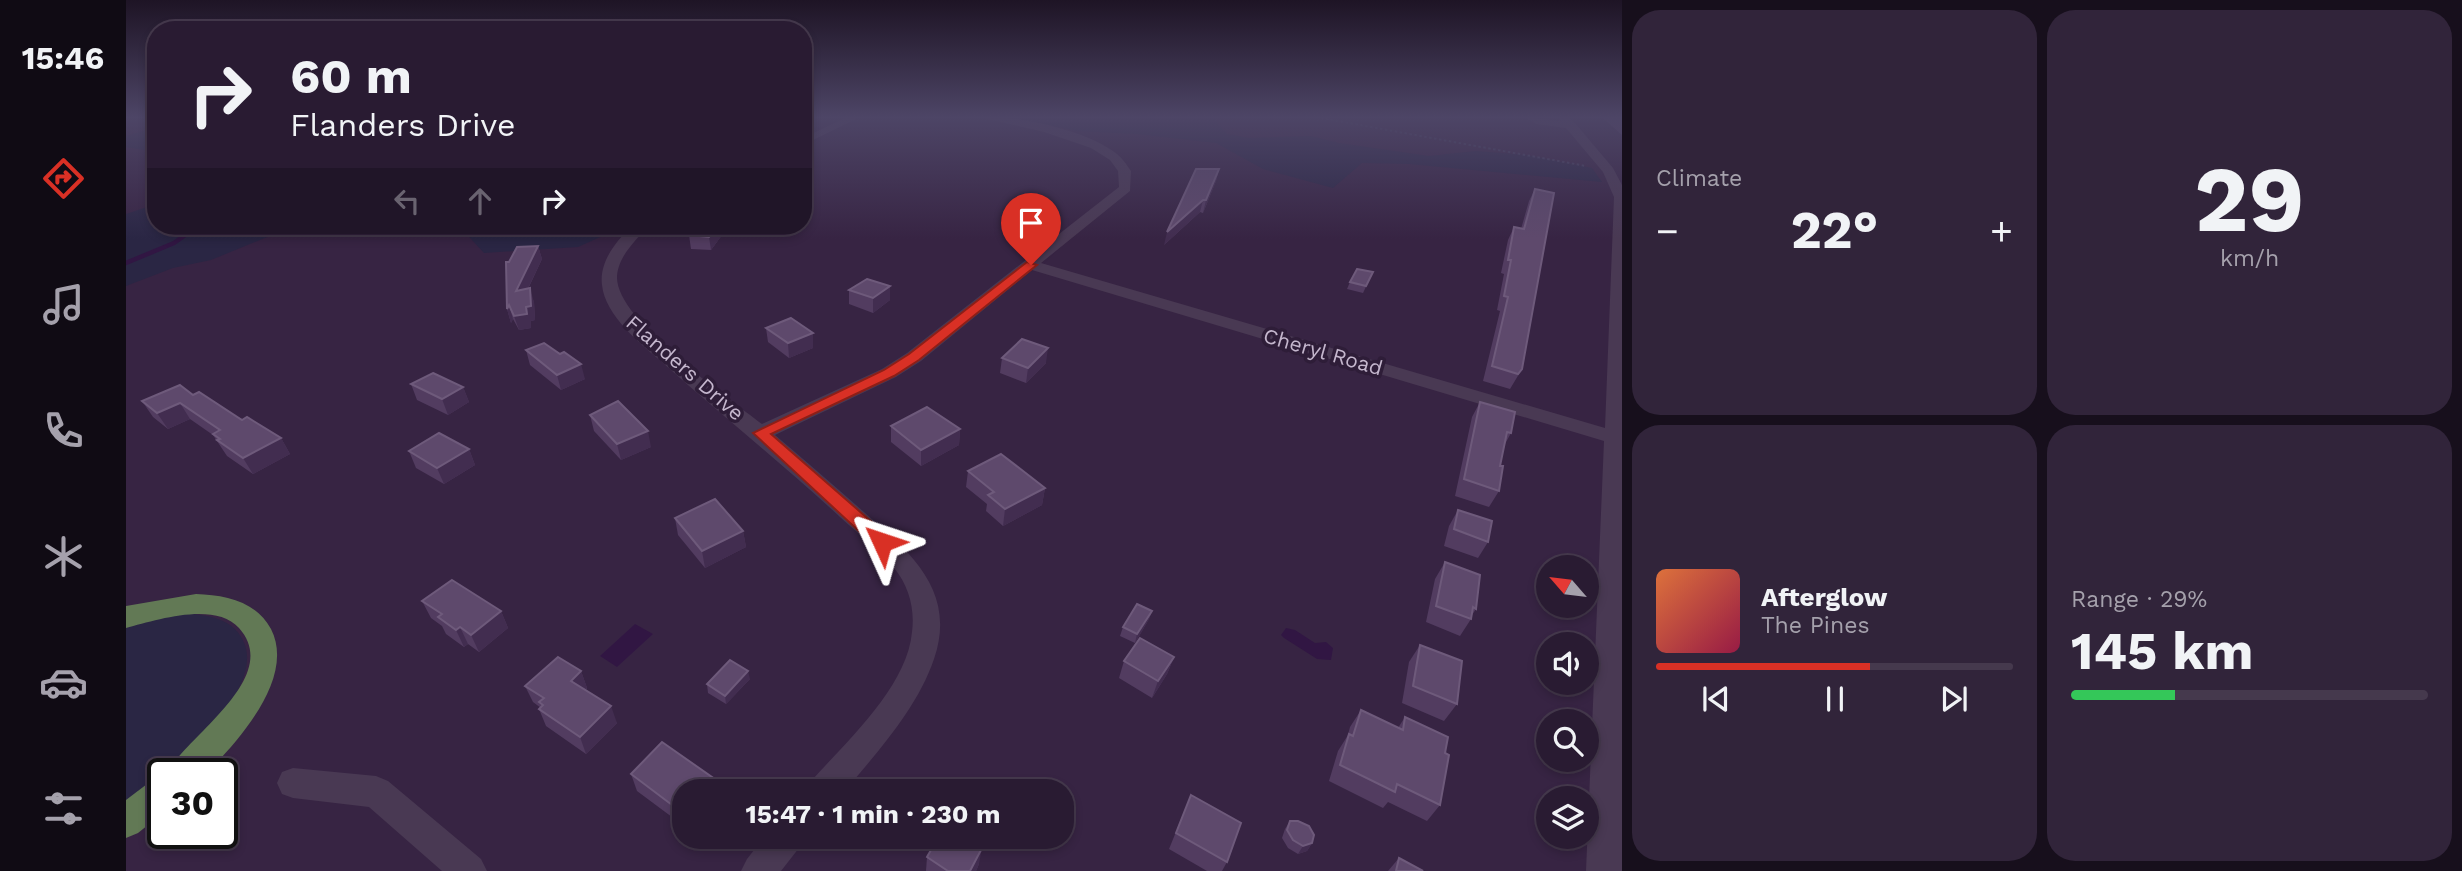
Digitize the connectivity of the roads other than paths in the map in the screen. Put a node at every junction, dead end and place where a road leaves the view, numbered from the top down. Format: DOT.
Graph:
graph roads {
  1 [pos="1114,158"];
  2 [pos="1596,158"];
  3 [pos="1616,182"];
  4 [pos="632,235"];
  5 [pos="1031,265"];
  6 [pos="761,433"];
  7 [pos="1616,438"];
  8 [pos="126,617"];
  9 [pos="199,758"];
  10 [pos="834,779"];
  11 [pos="293,783"];
  12 [pos="147,805"];
  13 [pos="126,821"];
  14 [pos="777,849"];
  15 [pos="469,871"];
  16 [pos="759,871"];
  17 [pos="1604,871"];
  1 -- 5 [label="street, Flanders Drive"];
  2 -- 3 [label="street"];
  3 -- 7 [label="street"];
  4 -- 6 [label="street, Flanders Drive"];
  5 -- 6 [label="street, Flanders Drive"];
  5 -- 7 [label="street, Cheryl Road"];
  6 -- 10 [label="street, Flanders Drive"];
  7 -- 17 [label="street"];
  8 -- 9 [label="highway"];
  11 -- 15 [label="street"];
  12 -- 13 [label="highway"];
  14 -- 16 [label="street"];
}
